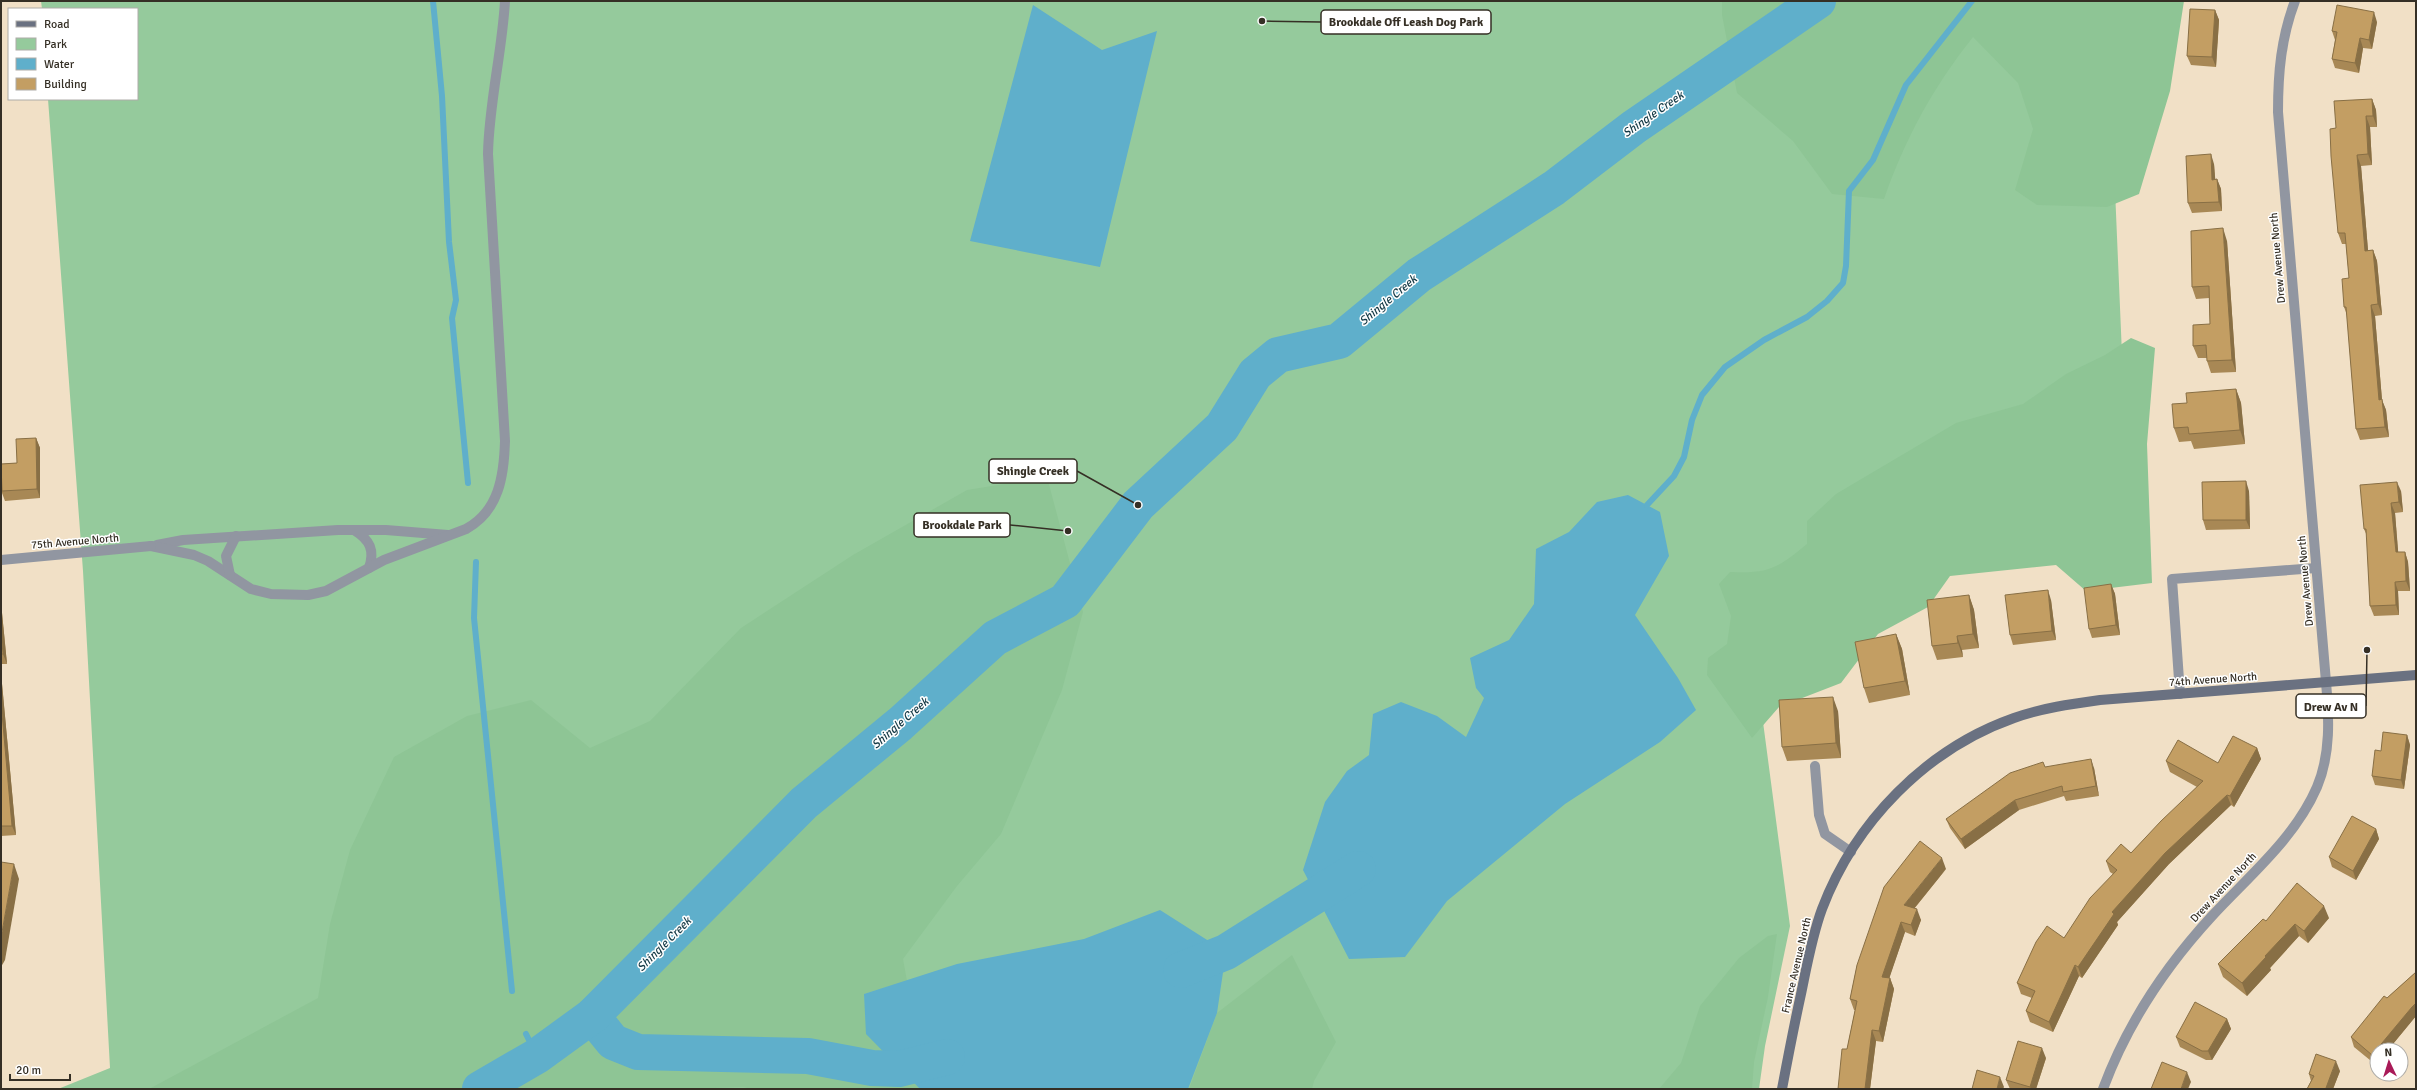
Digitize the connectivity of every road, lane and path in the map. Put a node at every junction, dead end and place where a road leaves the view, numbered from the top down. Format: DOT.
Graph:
graph roads {
  1 [pos="505,1"];
  2 [pos="2295,1"];
  3 [pos="354,530"];
  4 [pos="452,535"];
  5 [pos="236,536"];
  6 [pos="151,546"];
  7 [pos="1,560"];
  8 [pos="368,568"];
  9 [pos="2316,568"];
  10 [pos="230,575"];
  11 [pos="2416,675"];
  12 [pos="2326,682"];
  13 [pos="2180,694"];
  14 [pos="2014,718"];
  15 [pos="1815,766"];
  16 [pos="1851,852"];
  17 [pos="1782,1089"];
  18 [pos="2103,1089"];
  1 -- 4 [label="street"];
  2 -- 9 [label="street, Drew Avenue North"];
  3 -- 4 [label="street"];
  3 -- 5 [label="street"];
  3 -- 8 [label="street"];
  4 -- 8 [label="street"];
  5 -- 6 [label="street"];
  5 -- 10 [label="street"];
  6 -- 7 [label="street, 75th Avenue North"];
  6 -- 10 [label="street"];
  8 -- 10 [label="street"];
  9 -- 12 [label="street, Drew Avenue North"];
  9 -- 13 [label="street"];
  11 -- 12 [label="street, 74th Avenue North"];
  12 -- 13 [label="street, 74th Avenue North"];
  12 -- 18 [label="street, Drew Avenue North"];
  13 -- 14 [label="street, 74th Avenue North"];
  14 -- 16 [label="street, France Avenue North"];
  15 -- 16 [label="street"];
  16 -- 17 [label="street, France Avenue North"];
}
